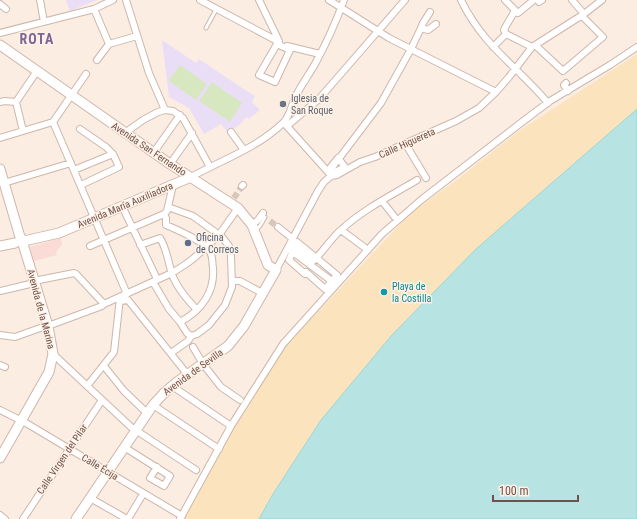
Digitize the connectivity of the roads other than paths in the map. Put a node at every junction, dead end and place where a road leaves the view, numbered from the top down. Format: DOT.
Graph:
graph roads {
  1 [pos="40,0"];
  2 [pos="113,0"];
  3 [pos="126,0"];
  4 [pos="200,0"];
  5 [pos="259,0"];
  6 [pos="329,0"];
  7 [pos="344,0"];
  8 [pos="405,0"];
  9 [pos="462,0"];
  10 [pos="505,0"];
  11 [pos="538,0"];
  12 [pos="572,0"];
  13 [pos="602,0"];
  14 [pos="0,4"];
  15 [pos="217,8"];
  16 [pos="341,8"];
  17 [pos="6,9"];
  18 [pos="94,9"];
  19 [pos="515,11"];
  20 [pos="430,12"];
  21 [pos="583,15"];
  22 [pos="44,22"];
  23 [pos="271,24"];
  24 [pos="436,24"];
  25 [pos="206,28"];
  26 [pos="421,28"];
  27 [pos="378,32"];
  28 [pos="0,33"];
  29 [pos="263,33"];
  30 [pos="506,34"];
  31 [pos="137,36"];
  32 [pos="278,43"];
  33 [pos="109,44"];
  34 [pos="0,45"];
  35 [pos="533,46"];
  36 [pos="637,46"];
  37 [pos="492,48"];
  38 [pos="411,49"];
  39 [pos="320,54"];
  40 [pos="97,60"];
  41 [pos="515,70"];
  42 [pos="37,71"];
  43 [pos="86,74"];
  44 [pos="566,84"];
  45 [pos="568,90"];
  46 [pos="496,92"];
  47 [pos="71,95"];
  48 [pos="0,102"];
  49 [pos="16,102"];
  50 [pos="294,103"];
  51 [pos="548,103"];
  52 [pos="165,110"];
  53 [pos="303,113"];
  54 [pos="180,115"];
  55 [pos="53,122"];
  56 [pos="286,125"];
  57 [pos="80,129"];
  58 [pos="23,131"];
  59 [pos="231,132"];
  60 [pos="192,133"];
  61 [pos="127,134"];
  62 [pos="0,138"];
  63 [pos="405,143"];
  64 [pos="244,150"];
  65 [pos="154,152"];
  66 [pos="111,153"];
  67 [pos="338,159"];
  68 [pos="71,163"];
  69 [pos="170,164"];
  70 [pos="210,167"];
  71 [pos="0,169"];
  72 [pos="74,170"];
  73 [pos="330,172"];
  74 [pos="191,177"];
  75 [pos="425,177"];
  76 [pos="417,180"];
  77 [pos="173,184"];
  78 [pos="81,185"];
  79 [pos="2,188"];
  80 [pos="382,201"];
  81 [pos="234,203"];
  82 [pos="122,206"];
  83 [pos="168,207"];
  84 [pos="164,214"];
  85 [pos="264,215"];
  86 [pos="95,217"];
  87 [pos="397,220"];
  88 [pos="253,227"];
  89 [pos="278,227"];
  90 [pos="132,228"];
  91 [pos="341,230"];
  92 [pos="219,234"];
  93 [pos="105,240"];
  94 [pos="19,242"];
  95 [pos="140,245"];
  96 [pos="292,245"];
  97 [pos="0,246"];
  98 [pos="90,246"];
  99 [pos="206,247"];
  100 [pos="368,250"];
  101 [pos="317,258"];
  102 [pos="276,270"];
  103 [pos="172,273"];
  104 [pos="329,279"];
  105 [pos="155,281"];
  106 [pos="232,281"];
  107 [pos="32,283"];
  108 [pos="0,291"];
  109 [pos="262,293"];
  110 [pos="128,294"];
  111 [pos="120,299"];
  112 [pos="104,304"];
  113 [pos="197,310"];
  114 [pos="180,322"];
  115 [pos="45,327"];
  116 [pos="0,335"];
  117 [pos="191,336"];
  118 [pos="193,347"];
  119 [pos="53,354"];
  120 [pos="172,354"];
  121 [pos="203,364"];
  122 [pos="104,366"];
  123 [pos="187,374"];
  124 [pos="87,386"];
  125 [pos="172,386"];
  126 [pos="102,400"];
  127 [pos="240,400"];
  128 [pos="153,404"];
  129 [pos="0,410"];
  130 [pos="147,413"];
  131 [pos="19,420"];
  132 [pos="232,426"];
  133 [pos="136,430"];
  134 [pos="124,447"];
  135 [pos="69,449"];
  136 [pos="219,449"];
  137 [pos="0,450"];
  138 [pos="0,458"];
  139 [pos="157,467"];
  140 [pos="196,470"];
  141 [pos="108,472"];
  142 [pos="143,494"];
  143 [pos="90,498"];
  144 [pos="0,516"];
  145 [pos="181,518"];
  146 [pos="5,519"];
  147 [pos="23,519"];
  148 [pos="76,519"];
  149 [pos="128,519"];
  1 -- 22 [label="street"];
  2 -- 18 [label="street"];
  3 -- 31 [label="street"];
  4 -- 15 [label="street"];
  5 -- 23 [label="street"];
  6 -- 16 [label="street"];
  7 -- 16 [label="street"];
  8 -- 27 [label="street"];
  9 -- 37 [label="street"];
  10 -- 19 [label="street"];
  11 -- 19 [label="street"];
  12 -- 21 [label="street"];
  13 -- 21 [label="street"];
  14 -- 17 [label="street"];
  15 -- 25 [label="lane"];
  15 -- 29 [label="street"];
  16 -- 27 [label="street"];
  16 -- 39 [label="street"];
  18 -- 22 [label="street"];
  18 -- 33 [label="street"];
  19 -- 30 [label="street"];
  20 -- 26 [label="street"];
  21 -- 35 [label="street"];
  21 -- 35 [label="street"];
  22 -- 28 [label="street"];
  23 -- 29 [label="street"];
  23 -- 32 [label="street"];
  24 -- 26 [label="street"];
  26 -- 38 [label="street"];
  27 -- 38 [label="street"];
  27 -- 53 [label="street"];
  29 -- 32 [label="street"];
  30 -- 35 [label="street"];
  30 -- 37 [label="street"];
  31 -- 33 [label="street"];
  31 -- 52 [label="street"];
  32 -- 32 [label="street"];
  32 -- 39 [label="street"];
  33 -- 40 [label="street"];
  34 -- 42 [label="street, Avenida San Fernando"];
  35 -- 41 [label="street, Calle Higuereta"];
  36 -- 45 [label="street"];
  37 -- 41 [label="street"];
  38 -- 46 [label="street"];
  38 -- 67 [label="street"];
  39 -- 50 [label="street"];
  41 -- 46 [label="street, Calle Higuereta"];
  41 -- 51 [label="street"];
  42 -- 47 [label="street, Avenida San Fernando"];
  42 -- 49 [label="street"];
  43 -- 47 [label="street"];
  44 -- 45 [label="street"];
  45 -- 51 [label="street"];
  46 -- 63 [label="street, Calle Higuereta"];
  47 -- 55 [label="street"];
  47 -- 61 [label="street, Avenida San Fernando"];
  48 -- 49 [label="street"];
  49 -- 58 [label="street"];
  50 -- 53 [label="street"];
  50 -- 56 [label="street"];
  51 -- 87 [label="street"];
  52 -- 54 [label="street"];
  52 -- 61 [label="street"];
  53 -- 56 [label="street, Avenida María Auxiliadora"];
  54 -- 60 [label="street"];
  54 -- 65 [label="street"];
  55 -- 58 [label="street"];
  55 -- 68 [label="street"];
  56 -- 64 [label="street, Avenida María Auxiliadora"];
  56 -- 73 [label="street"];
  57 -- 66 [label="street"];
  58 -- 62 [label="street"];
  59 -- 64 [label="street"];
  60 -- 69 [label="street"];
  60 -- 70 [label="street"];
  61 -- 65 [label="street, Avenida San Fernando"];
  63 -- 73 [label="street, Calle Higuereta"];
  63 -- 75 [label="street"];
  64 -- 70 [label="street, Avenida María Auxiliadora"];
  65 -- 69 [label="street, Avenida San Fernando"];
  66 -- 72 [label="street"];
  66 -- 78 [label="street"];
  67 -- 73 [label="street"];
  67 -- 73 [label="street"];
  68 -- 72 [label="street"];
  68 -- 79 [label="street"];
  69 -- 74 [label="street, Avenida San Fernando"];
  70 -- 74 [label="street, Avenida María Auxiliadora"];
  71 -- 79 [label="street, Avenida de la Marina"];
  72 -- 78 [label="street"];
  73 -- 96 [label="street, Calle Higuereta"];
  74 -- 77 [label="street, Avenida María Auxiliadora"];
  74 -- 81 [label="street, Avenida San Fernando"];
  76 -- 80 [label="street"];
  77 -- 82 [label="street, Avenida María Auxiliadora"];
  77 -- 83 [label="street"];
  78 -- 86 [label="street"];
  79 -- 94 [label="street, Avenida de la Marina"];
  80 -- 87 [label="street"];
  80 -- 91 [label="street"];
  81 -- 88 [label="street, Avenida San Fernando"];
  81 -- 92 [label="street"];
  82 -- 86 [label="street, Avenida María Auxiliadora"];
  82 -- 90 [label="street"];
  83 -- 84 [label="street"];
  83 -- 92 [label="street"];
  84 -- 90 [label="street"];
  84 -- 99 [label="street"];
  85 -- 88 [label="street"];
  86 -- 93 [label="street"];
  86 -- 94 [label="street, Avenida María Auxiliadora"];
  87 -- 100 [label="street"];
  88 -- 102 [label="street, Avenida San Fernando"];
  89 -- 96 [label="street"];
  90 -- 93 [label="street"];
  90 -- 95 [label="street"];
  91 -- 100 [label="street"];
  91 -- 101 [label="street"];
  92 -- 99 [label="street"];
  92 -- 106 [label="street"];
  93 -- 98 [label="street"];
  93 -- 110 [label="street"];
  94 -- 97 [label="street, Avenida María Auxiliadora"];
  94 -- 107 [label="street, Avenida de la Marina"];
  95 -- 103 [label="street"];
  95 -- 105 [label="street"];
  96 -- 101 [label="street"];
  96 -- 101 [label="street"];
  96 -- 102 [label="street, Avenida de Sevilla"];
  96 -- 104 [label="street"];
  99 -- 103 [label="street"];
  99 -- 113 [label="street"];
  100 -- 132 [label="street"];
  102 -- 109 [label="street, Avenida de Sevilla"];
  103 -- 105 [label="street"];
  103 -- 113 [label="street"];
  105 -- 110 [label="street"];
  105 -- 114 [label="street"];
  106 -- 109 [label="street"];
  106 -- 117 [label="street"];
  107 -- 108 [label="street"];
  107 -- 112 [label="street"];
  107 -- 115 [label="street, Avenida de la Marina"];
  109 -- 121 [label="street, Avenida de Sevilla"];
  110 -- 111 [label="street"];
  111 -- 112 [label="street"];
  111 -- 120 [label="street"];
  111 -- 122 [label="street"];
  112 -- 115 [label="street"];
  113 -- 114 [label="street"];
  114 -- 117 [label="street"];
  115 -- 116 [label="street"];
  115 -- 119 [label="street, Avenida de la Marina"];
  115 -- 131 [label="street, Avenida de la Marina"];
  117 -- 120 [label="street"];
  118 -- 121 [label="street"];
  119 -- 124 [label="street"];
  119 -- 131 [label="street, Avenida de la Marina"];
  120 -- 123 [label="street"];
  121 -- 123 [label="street, Avenida de Sevilla"];
  121 -- 127 [label="street"];
  122 -- 124 [label="street"];
  122 -- 130 [label="street"];
  123 -- 125 [label="street, Avenida de Sevilla"];
  124 -- 126 [label="street"];
  125 -- 128 [label="street, Avenida de Sevilla"];
  125 -- 132 [label="street"];
  126 -- 133 [label="street"];
  126 -- 135 [label="street, Calle Virgen del Pilar"];
  128 -- 130 [label="street, Avenida de Sevilla"];
  128 -- 136 [label="street"];
  129 -- 131 [label="street, Calle Écija"];
  130 -- 133 [label="street, Avenida de Sevilla"];
  131 -- 135 [label="street, Calle Écija"];
  131 -- 137 [label="street, Avenida de la Marina"];
  131 -- 138 [label="street, Avenida de la Marina"];
  132 -- 136 [label="street"];
  133 -- 134 [label="street, Avenida de Sevilla"];
  133 -- 140 [label="street"];
  134 -- 139 [label="street"];
  134 -- 141 [label="street, Avenida de Sevilla"];
  135 -- 141 [label="street, Calle Écija"];
  135 -- 147 [label="street, Calle Virgen del Pilar"];
  136 -- 145 [label="street"];
  141 -- 142 [label="street, Calle Écija"];
  141 -- 143 [label="street, Avenida de Sevilla"];
  142 -- 145 [label="street, Calle Écija"];
  142 -- 149 [label="street"];
  143 -- 148 [label="street, Avenida de Sevilla"];
  143 -- 149 [label="street"];
  144 -- 146 [label="street"];
}
